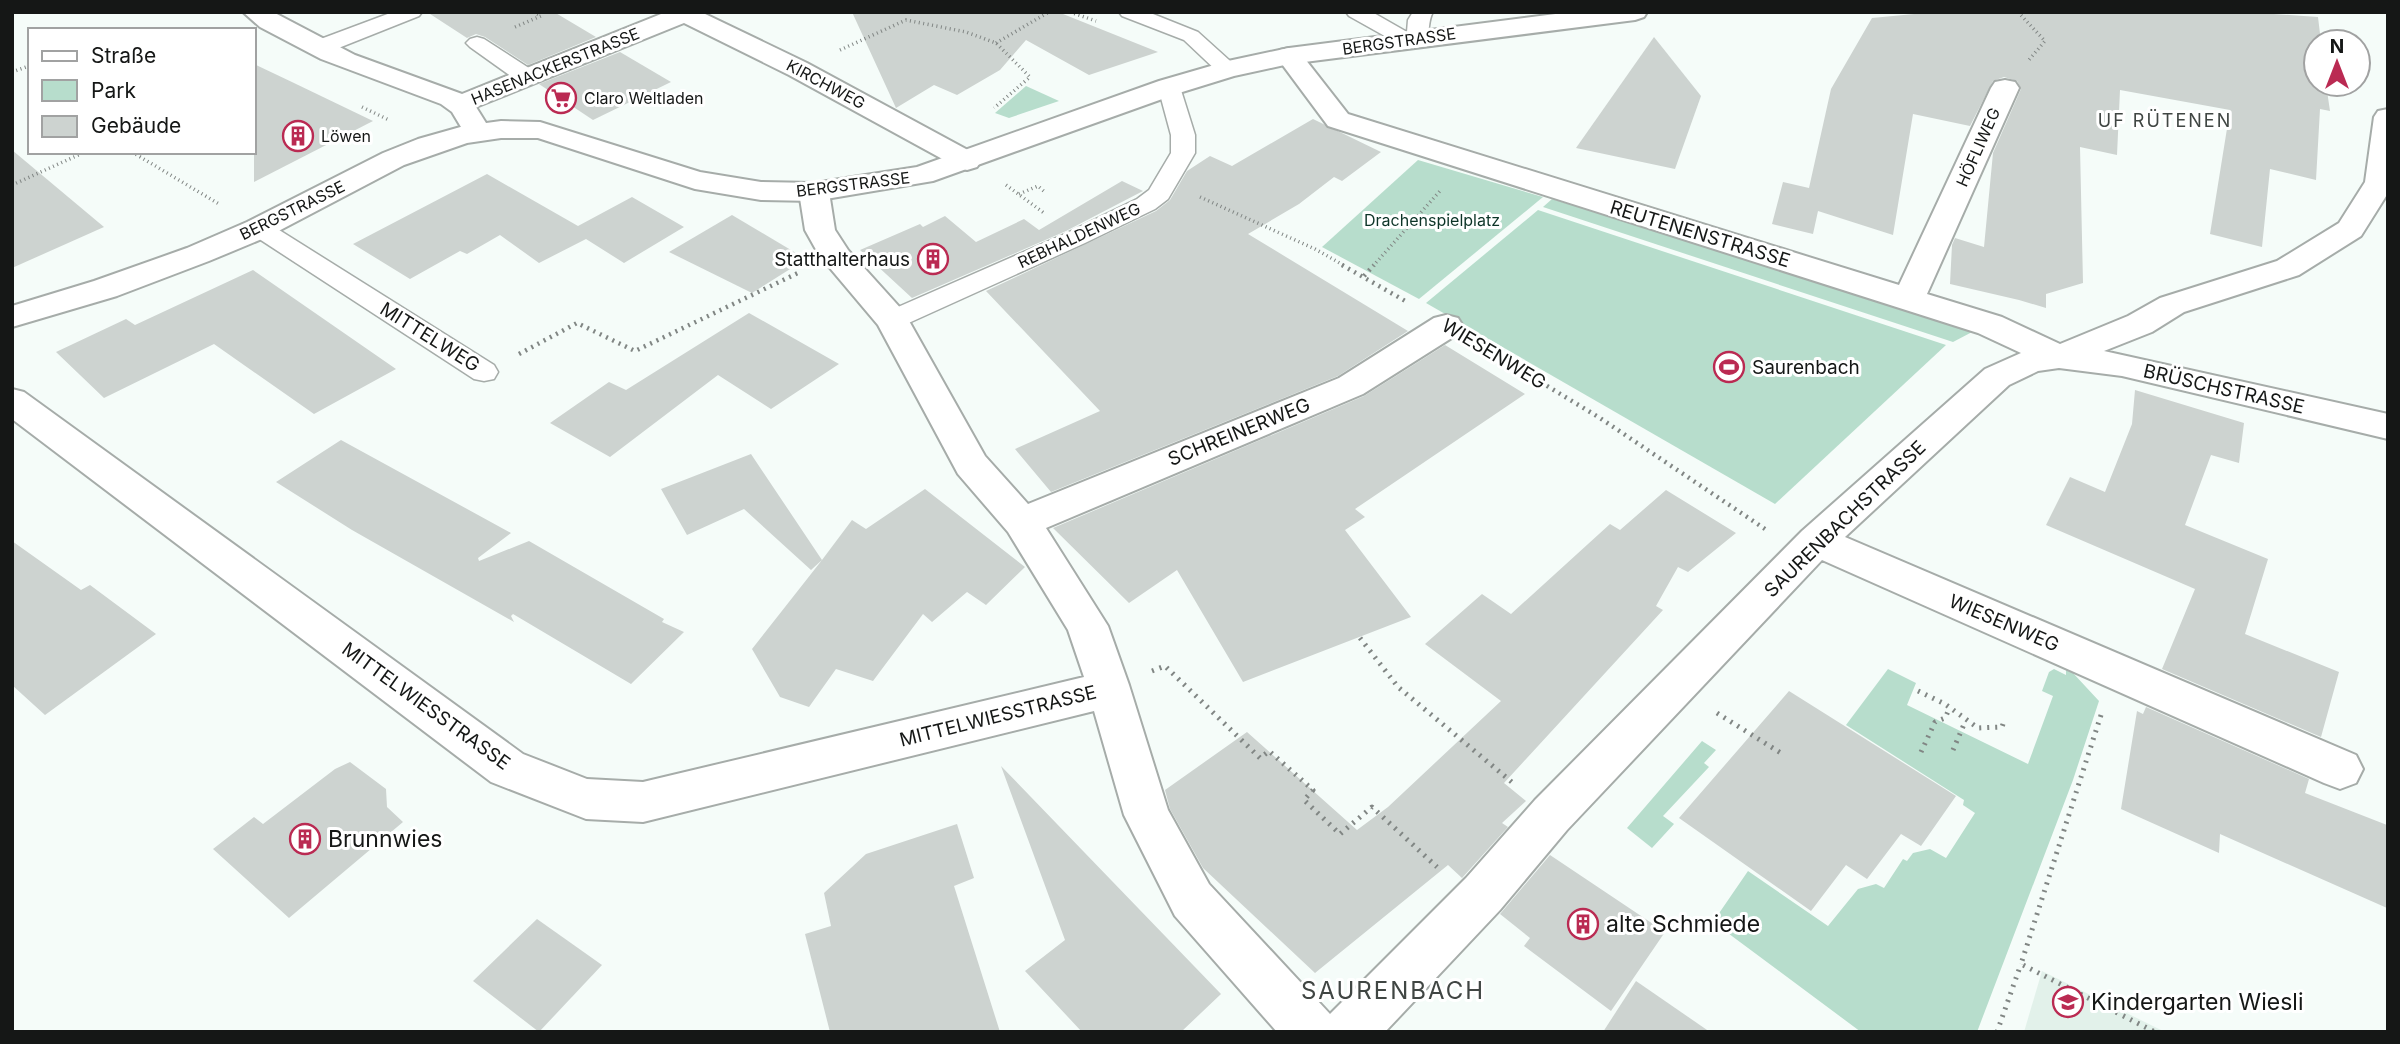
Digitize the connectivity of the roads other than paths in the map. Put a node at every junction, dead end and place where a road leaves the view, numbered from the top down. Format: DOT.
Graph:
graph roads {
  1 [pos="255,12"];
  2 [pos="412,12"];
  3 [pos="1356,12"];
  4 [pos="1423,12"];
  5 [pos="1635,12"];
  6 [pos="685,13"];
  7 [pos="1120,16"];
  8 [pos="1412,39"];
  9 [pos="477,43"];
  10 [pos="318,48"];
  11 [pos="1289,56"];
  12 [pos="1228,69"];
  13 [pos="527,78"];
  14 [pos="1169,87"];
  15 [pos="2005,88"];
  16 [pos="460,104"];
  17 [pos="2388,117"];
  18 [pos="477,131"];
  19 [pos="967,161"];
  20 [pos="814,192"];
  21 [pos="259,228"];
  22 [pos="1909,299"];
  23 [pos="12,317"];
  24 [pos="892,320"];
  25 [pos="1446,326"];
  26 [pos="2059,357"];
  27 [pos="484,372"];
  28 [pos="12,401"];
  29 [pos="2388,427"];
  30 [pos="1022,522"];
  31 [pos="1810,547"];
  32 [pos="1109,687"];
  33 [pos="2340,769"];
  34 [pos="1312,1032"];
  35 [pos="1349,1032"];
  1 -- 10 [label="street"];
  2 -- 10 [label="lane"];
  3 -- 8 [label="lane"];
  4 -- 8 [label="lane"];
  5 -- 8 [label="street, BERGSTRASSE"];
  6 -- 13 [label="street, HASENACKERSTRASSE"];
  6 -- 19 [label="street, KIRCHWEG"];
  7 -- 12 [label="lane"];
  8 -- 11 [label="street, BERGSTRASSE"];
  9 -- 13 [label="lane"];
  10 -- 16 [label="street"];
  11 -- 12 [label="street, BERGSTRASSE"];
  11 -- 22 [label="street, REUTENENSTRASSE"];
  12 -- 14 [label="street, BERGSTRASSE"];
  13 -- 16 [label="street, HASENACKERSTRASSE"];
  14 -- 19 [label="street, BERGSTRASSE"];
  14 -- 24 [label="lane, REBHALDENWEG"];
  15 -- 22 [label="street, HÖFLIWEG"];
  16 -- 18 [label="street"];
  17 -- 26 [label="street, SAURENBACHSTRASSE"];
  18 -- 20 [label="street, BERGSTRASSE"];
  18 -- 21 [label="street, BERGSTRASSE"];
  19 -- 20 [label="street, BERGSTRASSE"];
  20 -- 24 [label="street"];
  21 -- 23 [label="street, BERGSTRASSE"];
  21 -- 27 [label="lane, MITTELWEG"];
  22 -- 26 [label="street, REUTENENSTRASSE"];
  24 -- 30 [label="street"];
  25 -- 30 [label="street, SCHREINERWEG"];
  26 -- 29 [label="street, BRÜSCHSTRASSE"];
  26 -- 31 [label="street, SAURENBACHSTRASSE"];
  28 -- 32 [label="street, MITTELWIESSTRASSE"];
  30 -- 32 [label="street"];
  31 -- 33 [label="street, WIESENWEG"];
  31 -- 35 [label="street, SAURENBACHSTRASSE"];
  32 -- 34 [label="street"];
}
